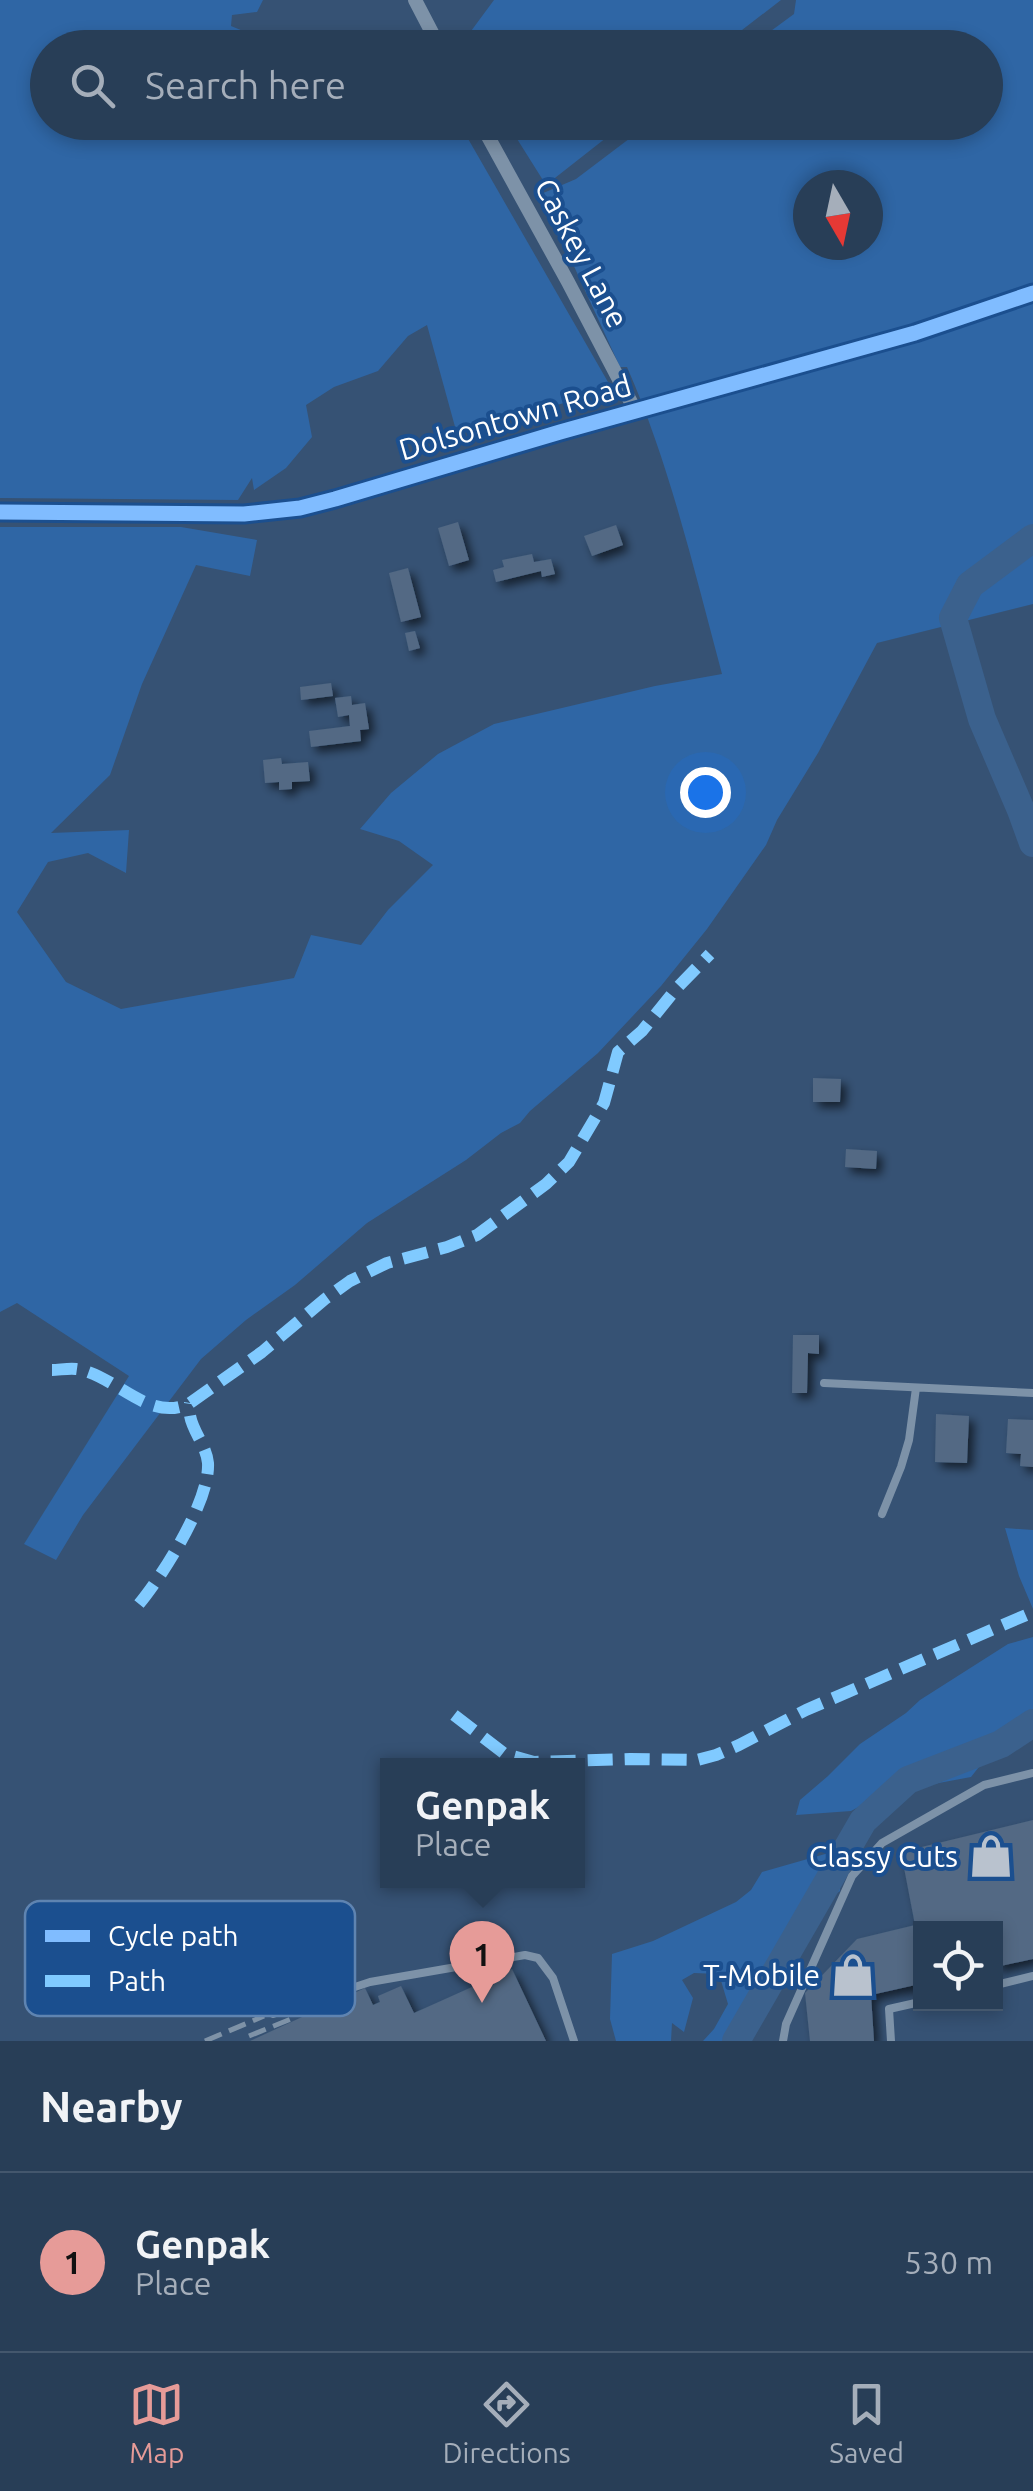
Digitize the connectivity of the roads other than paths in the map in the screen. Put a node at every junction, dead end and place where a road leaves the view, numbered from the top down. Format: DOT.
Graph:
graph roads {
  1 [pos="415,0"];
  2 [pos="431,30"];
  3 [pos="490,140"];
  4 [pos="1033,294"];
  5 [pos="635,410"];
  6 [pos="0,512"];
  7 [pos="824,1383"];
  8 [pos="916,1388"];
  9 [pos="1033,1393"];
  10 [pos="882,1514"];
  11 [pos="1033,1773"];
  12 [pos="1033,1976"];
  13 [pos="1003,1982"];
  14 [pos="355,1987"];
  15 [pos="913,2004"];
  16 [pos="574,2041"];
  17 [pos="784,2041"];
  18 [pos="891,2041"];
  1 -- 2 [label="street"];
  3 -- 5 [label="street, Caskey Lane"];
  4 -- 5 [label="street, Dolsontown Road"];
  5 -- 6 [label="street, Dolsontown Road"];
  7 -- 8 [label="lane"];
  8 -- 9 [label="lane"];
  8 -- 10 [label="lane"];
  11 -- 17 [label="lane"];
  12 -- 13 [label="lane"];
  14 -- 16 [label="lane"];
  15 -- 18 [label="lane"];
}
